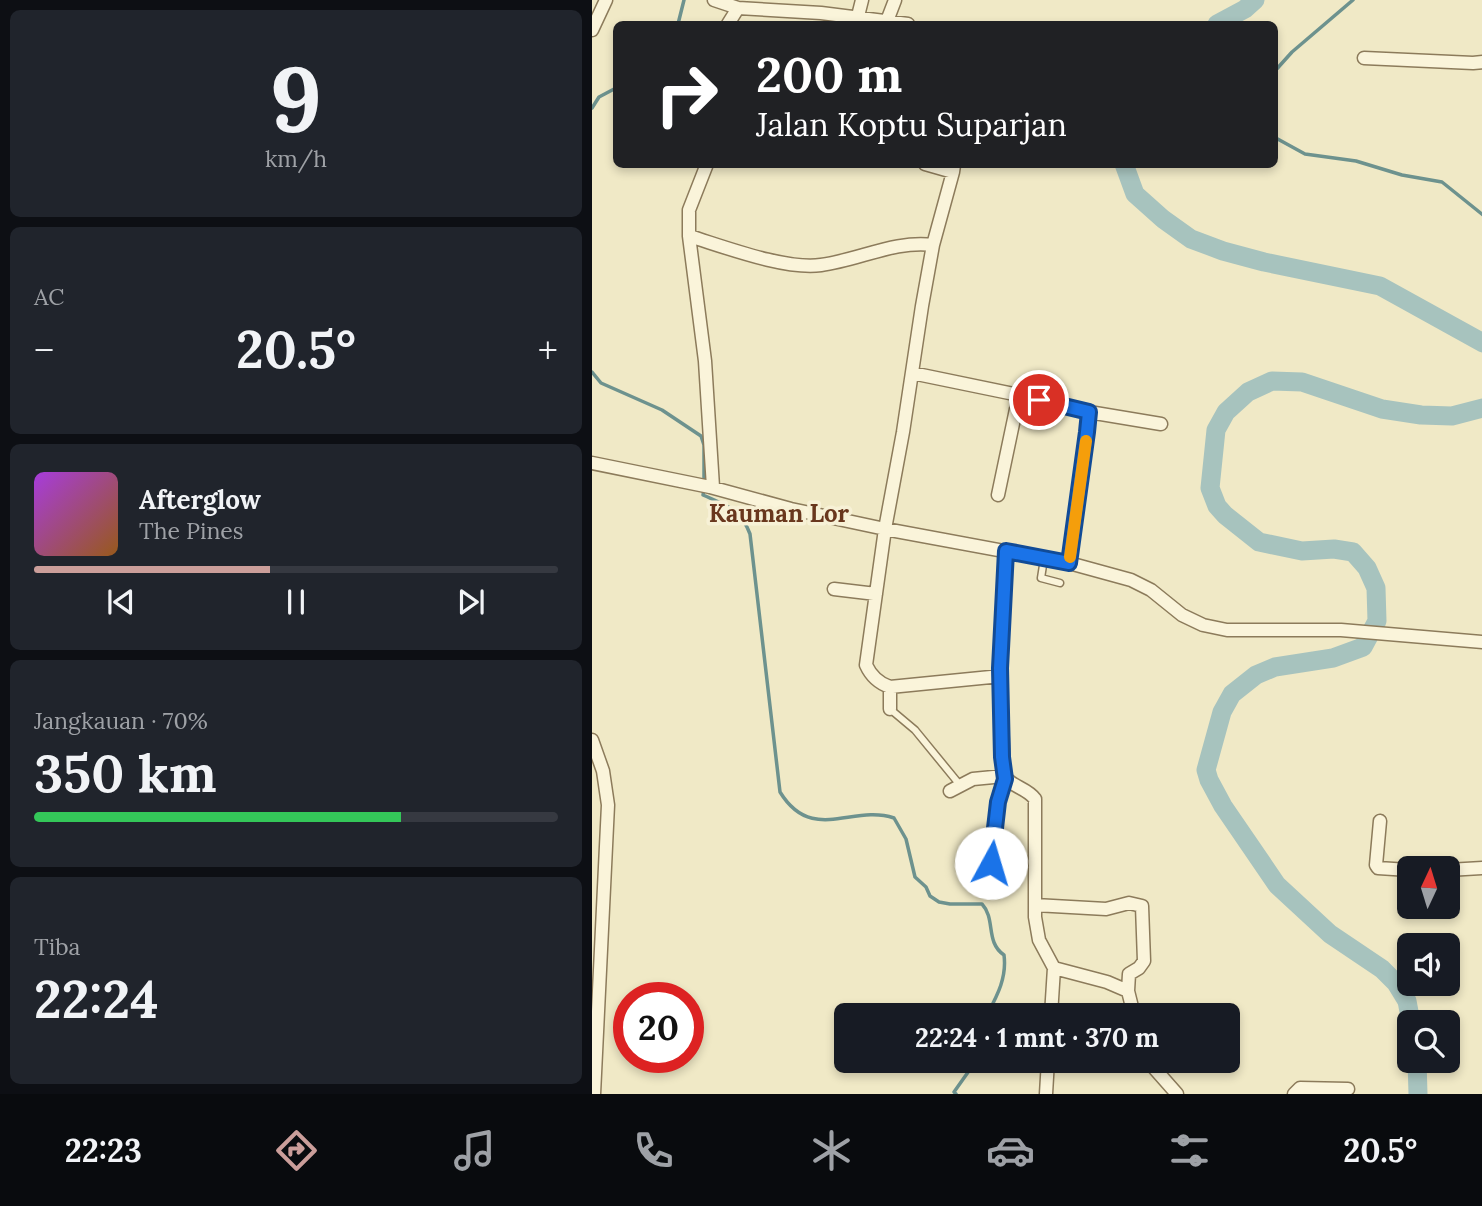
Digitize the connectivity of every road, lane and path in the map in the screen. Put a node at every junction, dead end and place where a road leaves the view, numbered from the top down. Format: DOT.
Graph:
graph roads {
  1 [pos="606,0"];
  2 [pos="714,0"];
  3 [pos="862,0"];
  4 [pos="895,0"];
  5 [pos="738,8"];
  6 [pos="730,21"];
  7 [pos="857,21"];
  8 [pos="887,21"];
  9 [pos="592,30"];
  10 [pos="1364,58"];
  11 [pos="1483,62"];
  12 [pos="705,168"];
  13 [pos="953,168"];
  14 [pos="689,236"];
  15 [pos="933,245"];
  16 [pos="912,373"];
  17 [pos="1019,395"];
  18 [pos="1089,412"];
  19 [pos="1161,424"];
  20 [pos="592,463"];
  21 [pos="711,487"];
  22 [pos="998,495"];
  23 [pos="885,529"];
  24 [pos="1006,551"];
  25 [pos="1044,559"];
  26 [pos="1069,563"];
  27 [pos="1060,583"];
  28 [pos="834,589"];
  29 [pos="876,594"];
  30 [pos="1483,642"];
  31 [pos="1001,676"];
  32 [pos="890,687"];
  33 [pos="890,709"];
  34 [pos="592,740"];
  35 [pos="1004,778"];
  36 [pos="961,785"];
  37 [pos="1380,821"];
  38 [pos="979,868"];
  39 [pos="1483,868"];
  40 [pos="1460,869"];
  41 [pos="1397,871"];
  42 [pos="1035,905"];
  43 [pos="1054,968"];
  44 [pos="1128,991"];
  45 [pos="1052,1003"];
  46 [pos="1131,1003"];
  47 [pos="1047,1073"];
  48 [pos="1158,1073"];
  49 [pos="1348,1089"];
  50 [pos="594,1094"];
  51 [pos="1046,1094"];
  52 [pos="1177,1094"];
  53 [pos="1294,1094"];
  1 -- 9 [label="street"];
  2 -- 5 [label="street"];
  3 -- 7 [label="street"];
  4 -- 8 [label="street"];
  5 -- 6 [label="street"];
  5 -- 7 [label="street"];
  7 -- 8 [label="street"];
  10 -- 11 [label="street"];
  12 -- 14 [label="street"];
  13 -- 15 [label="street"];
  14 -- 15 [label="street"];
  14 -- 21 [label="street"];
  15 -- 16 [label="street"];
  16 -- 17 [label="street"];
  16 -- 23 [label="street"];
  17 -- 18 [label="street"];
  17 -- 22 [label="street"];
  18 -- 19 [label="street"];
  18 -- 26 [label="street"];
  20 -- 21 [label="street"];
  21 -- 23 [label="street"];
  23 -- 24 [label="street"];
  23 -- 29 [label="street"];
  24 -- 25 [label="street"];
  24 -- 31 [label="street"];
  25 -- 26 [label="street"];
  25 -- 27 [label="lane"];
  26 -- 30 [label="street"];
  28 -- 29 [label="street"];
  29 -- 32 [label="street"];
  31 -- 32 [label="street"];
  31 -- 35 [label="street"];
  32 -- 33 [label="street"];
  33 -- 36 [label="lane"];
  34 -- 50 [label="street"];
  35 -- 36 [label="street"];
  35 -- 38 [label="lane"];
  35 -- 42 [label="street"];
  37 -- 41 [label="street"];
  39 -- 40 [label="street"];
  42 -- 43 [label="street"];
  42 -- 44 [label="street"];
  43 -- 44 [label="street"];
  43 -- 45 [label="street"];
  44 -- 46 [label="street"];
  47 -- 51 [label="street"];
  48 -- 52 [label="street"];
  49 -- 53 [label="street"];
}
